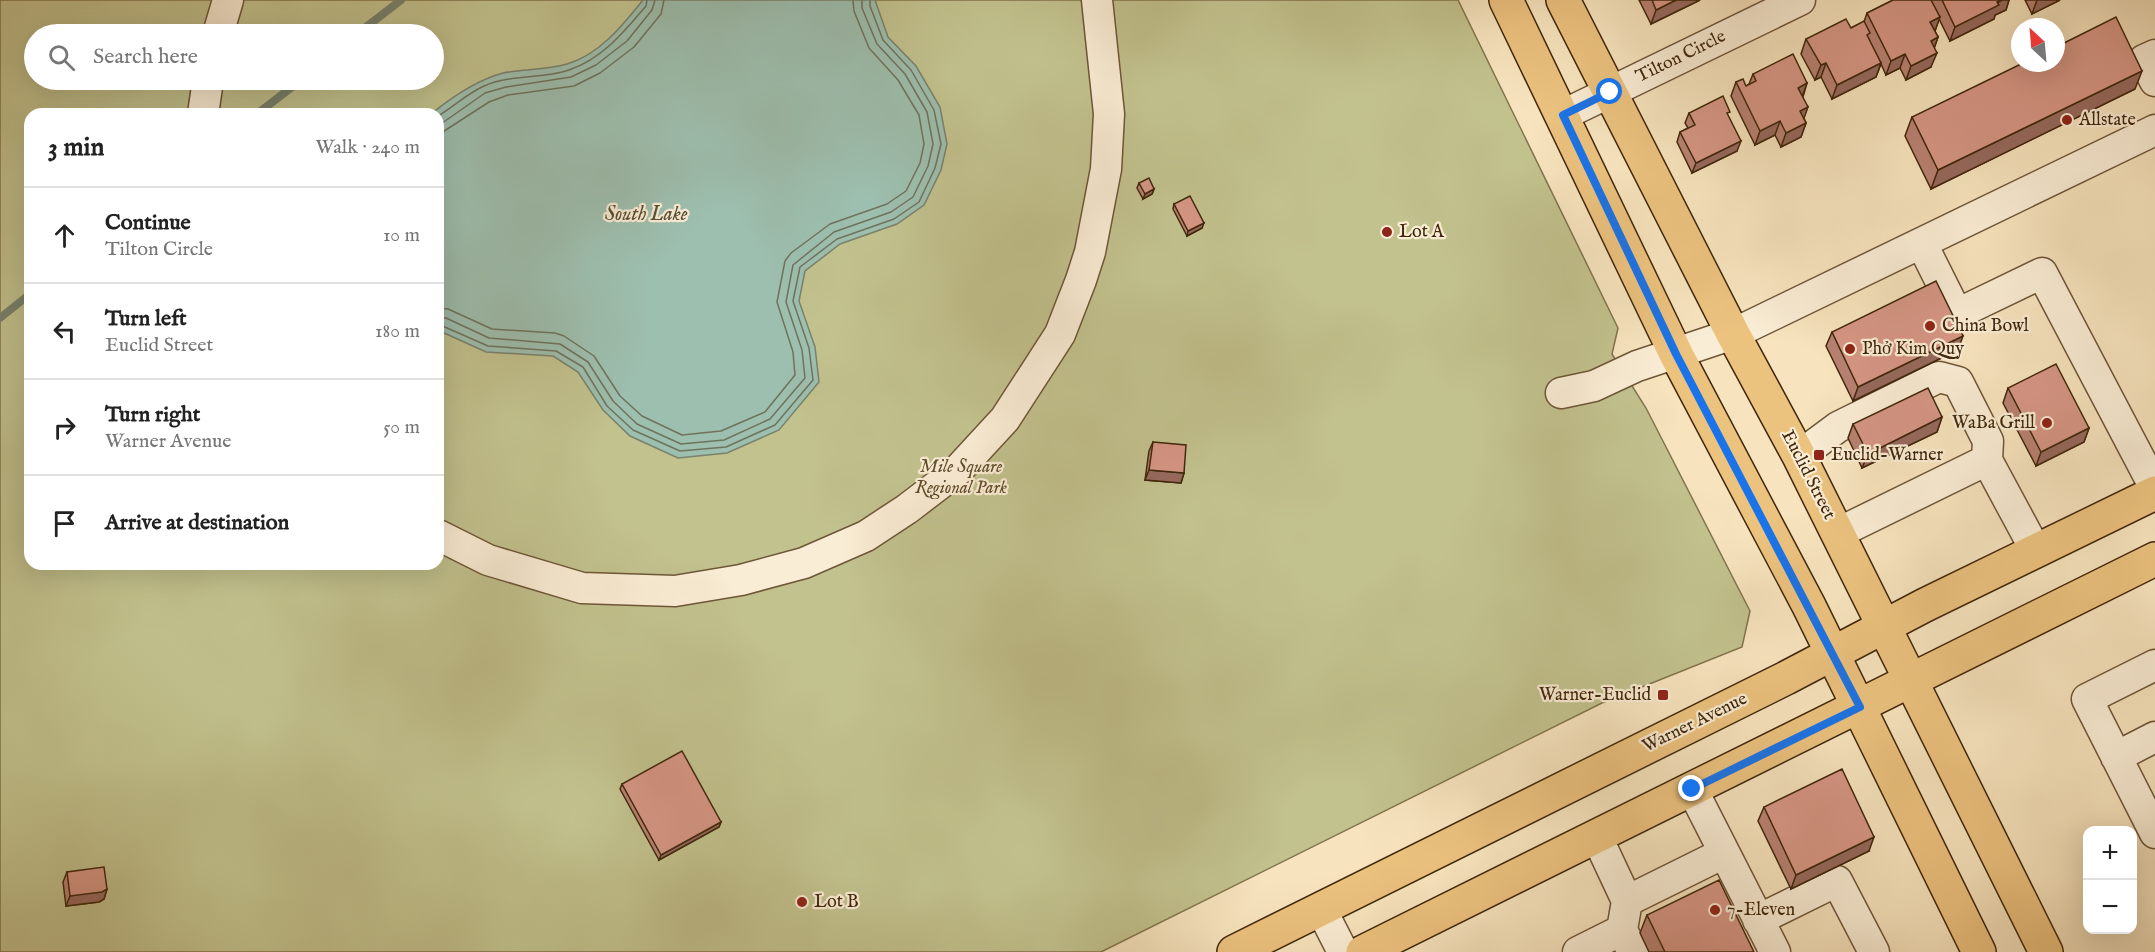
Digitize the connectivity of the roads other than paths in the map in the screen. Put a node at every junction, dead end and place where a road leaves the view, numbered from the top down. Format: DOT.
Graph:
graph roads {
  1 [pos="228,0"];
  2 [pos="1506,0"];
  3 [pos="1563,0"];
  4 [pos="1789,2"];
  5 [pos="1102,5"];
  6 [pos="221,24"];
  7 [pos="2155,55"];
  8 [pos="2155,81"];
  9 [pos="1610,92"];
  10 [pos="1563,115"];
  11 [pos="2155,130"];
  12 [pos="1922,244"];
  13 [pos="1733,334"];
  14 [pos="1676,354"];
  15 [pos="1561,393"];
  16 [pos="1799,456"];
  17 [pos="1987,460"];
  18 [pos="2155,488"];
  19 [pos="2155,493"];
  20 [pos="1838,533"];
  21 [pos="444,538"];
  22 [pos="2036,551"];
  23 [pos="2155,559"];
  24 [pos="1885,626"];
  25 [pos="1832,653"];
  26 [pos="2155,665"];
  27 [pos="1911,680"];
  28 [pos="1860,707"];
  29 [pos="2155,737"];
  30 [pos="2116,757"];
  31 [pos="1692,789"];
  32 [pos="2155,833"];
  33 [pos="1597,837"];
  34 [pos="1724,853"];
  35 [pos="1321,909"];
  36 [pos="1758,920"];
  37 [pos="1627,928"];
  38 [pos="1583,951"];
  39 [pos="1234,952"];
  40 [pos="1343,952"];
  41 [pos="1363,952"];
  42 [pos="1775,952"];
  43 [pos="1874,952"];
  44 [pos="1979,952"];
  45 [pos="2046,952"];
  1 -- 6 [label="street"];
  2 -- 10 [label="main road"];
  3 -- 9 [label="main road, Euclid Street"];
  4 -- 9 [label="street, Tilton Circle"];
  5 -- 21 [label="street"];
  7 -- 8 [label="street"];
  9 -- 10 [label="street, Tilton Circle"];
  9 -- 13 [label="main road, Euclid Street"];
  10 -- 14 [label="main road"];
  11 -- 12 [label="street"];
  12 -- 13 [label="street"];
  12 -- 18 [label="street"];
  13 -- 14 [label="street"];
  13 -- 16 [label="main road, Euclid Street"];
  14 -- 15 [label="street"];
  14 -- 25 [label="main road"];
  16 -- 17 [label="street"];
  16 -- 20 [label="main road, Euclid Street"];
  17 -- 20 [label="street"];
  17 -- 22 [label="street"];
  19 -- 22 [label="main road, Warner Avenue"];
  20 -- 24 [label="main road, Euclid Street"];
  22 -- 24 [label="main road, Warner Avenue"];
  23 -- 27 [label="main road"];
  24 -- 25 [label="main road, Warner Avenue"];
  24 -- 27 [label="main road, Euclid Street"];
  25 -- 28 [label="main road"];
  25 -- 35 [label="main road, Warner Avenue"];
  26 -- 30 [label="street"];
  27 -- 28 [label="main road"];
  27 -- 45 [label="main road, Euclid Street"];
  28 -- 31 [label="main road"];
  28 -- 44 [label="main road"];
  29 -- 30 [label="street"];
  30 -- 32 [label="street"];
  31 -- 33 [label="main road"];
  31 -- 34 [label="street"];
  33 -- 37 [label="street"];
  33 -- 41 [label="main road"];
  34 -- 36 [label="street"];
  34 -- 37 [label="street"];
  35 -- 39 [label="main road, Warner Avenue"];
  35 -- 40 [label="street"];
  36 -- 42 [label="street"];
  36 -- 43 [label="street"];
  37 -- 38 [label="street"];
}
